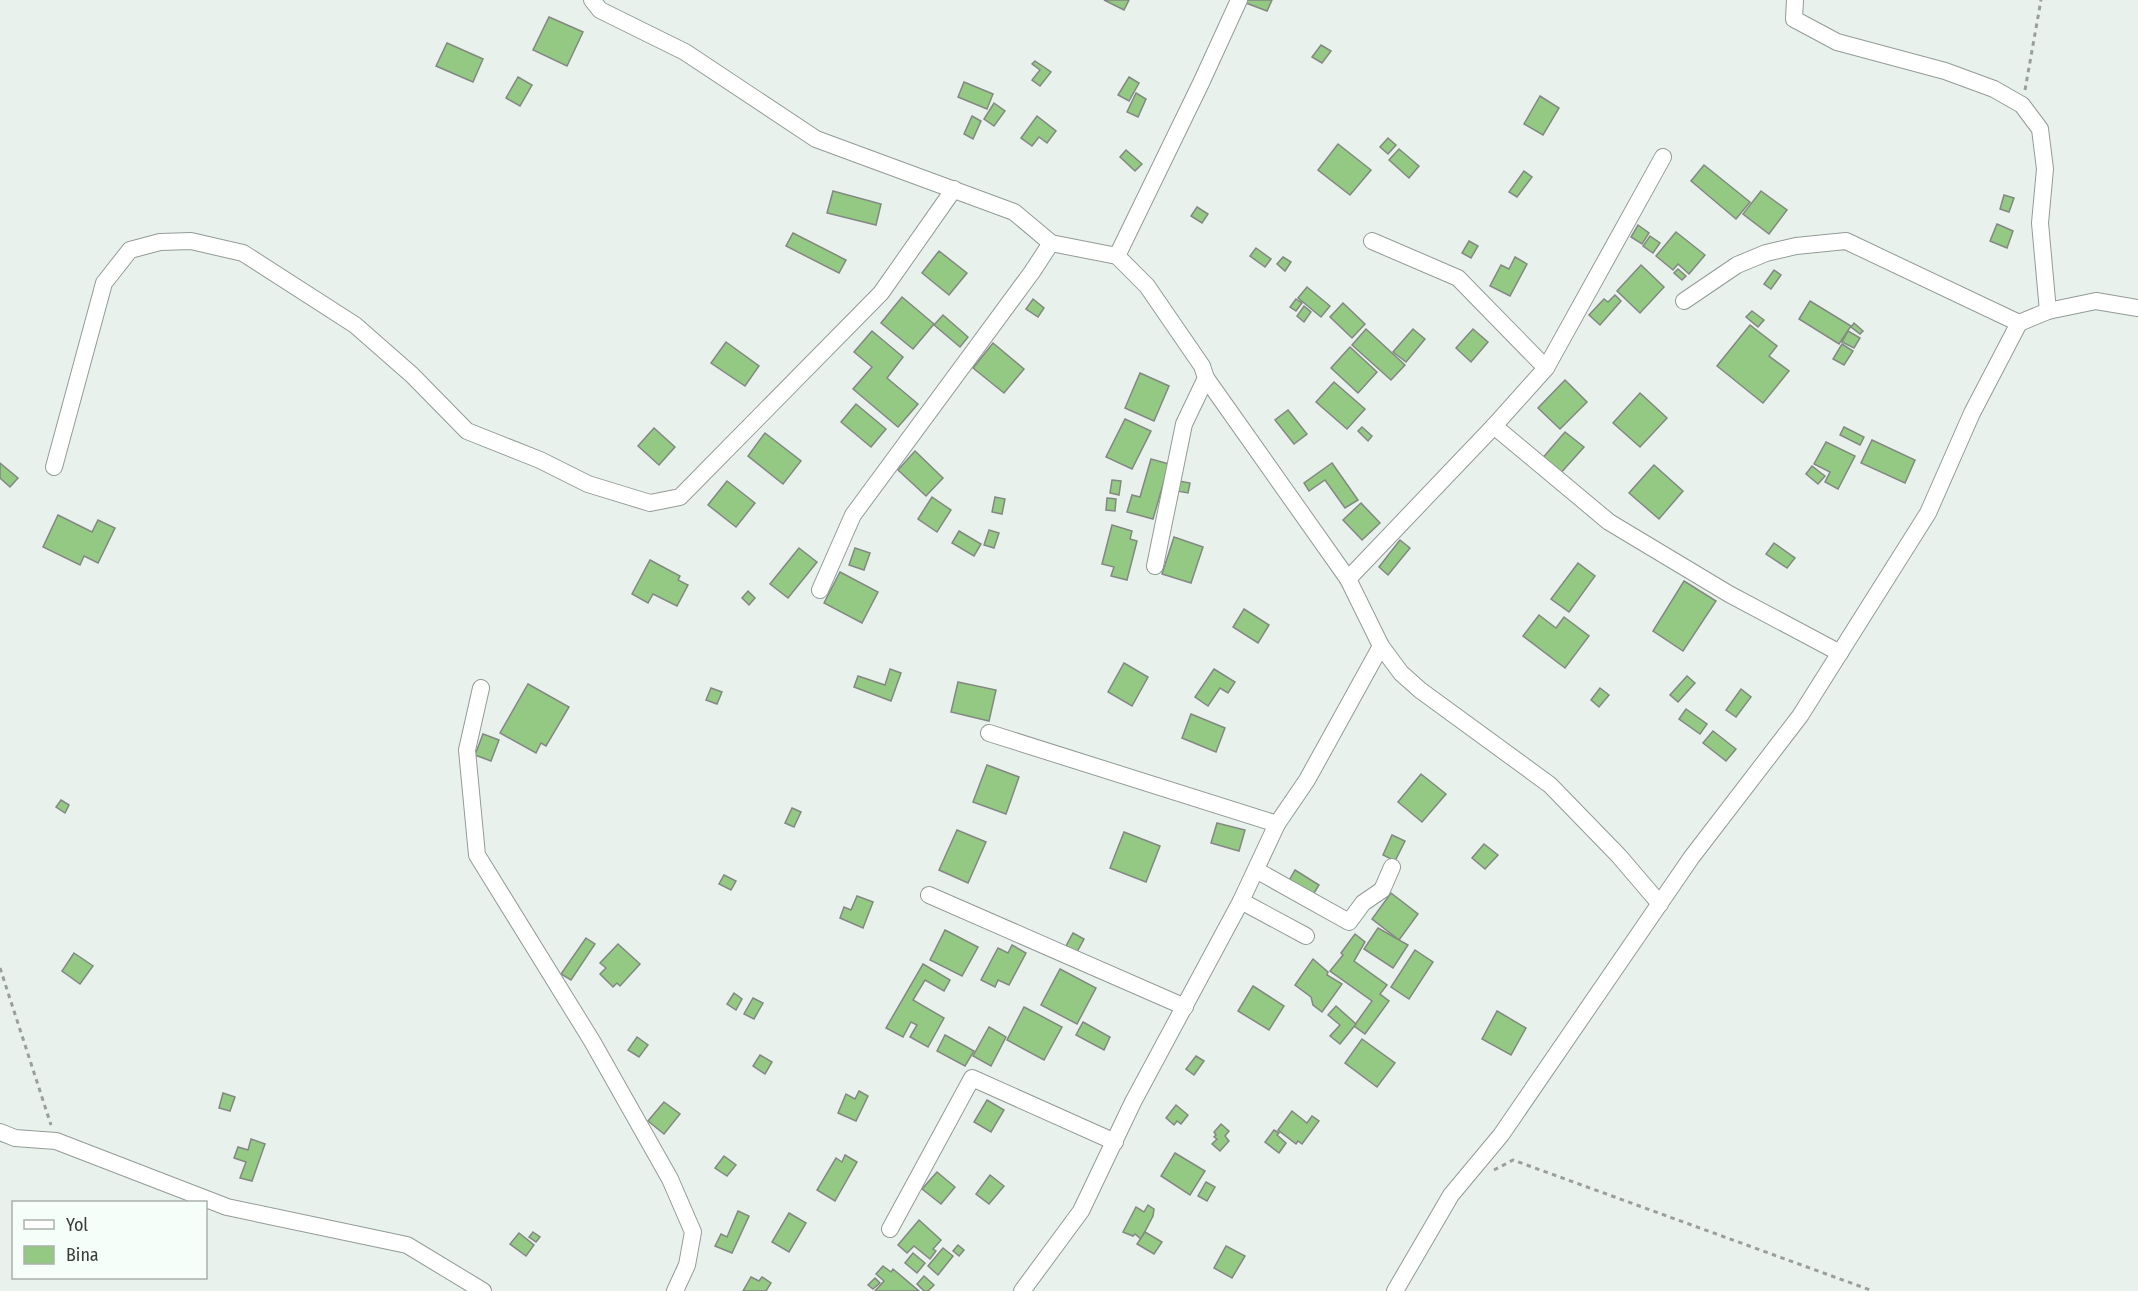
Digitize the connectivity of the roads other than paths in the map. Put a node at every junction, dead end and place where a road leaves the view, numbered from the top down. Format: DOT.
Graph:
graph roads {
  1 [pos="592,0"];
  2 [pos="1239,0"];
  3 [pos="1795,0"];
  4 [pos="1663,157"];
  5 [pos="954,189"];
  6 [pos="1372,241"];
  7 [pos="1051,243"];
  8 [pos="1117,256"];
  9 [pos="1684,300"];
  10 [pos="2138,308"];
  11 [pos="2048,311"];
  12 [pos="2019,323"];
  13 [pos="1546,368"];
  14 [pos="1206,378"];
  15 [pos="1494,426"];
  16 [pos="54,467"];
  17 [pos="1155,566"];
  18 [pos="1348,579"];
  19 [pos="820,590"];
  20 [pos="1381,646"];
  21 [pos="1840,653"];
  22 [pos="481,688"];
  23 [pos="988,733"];
  24 [pos="1277,824"];
  25 [pos="1392,867"];
  26 [pos="1256,870"];
  27 [pos="929,895"];
  28 [pos="1241,901"];
  29 [pos="1660,904"];
  30 [pos="1306,936"];
  31 [pos="1185,1007"];
  32 [pos="0,1132"];
  33 [pos="1115,1142"];
  34 [pos="890,1229"];
  35 [pos="483,1291"];
  36 [pos="675,1291"];
  37 [pos="1022,1291"];
  38 [pos="1395,1291"];
  1 -- 5 [label="street"];
  2 -- 8 [label="street"];
  3 -- 11 [label="street"];
  4 -- 13 [label="street"];
  5 -- 7 [label="street"];
  5 -- 16 [label="street"];
  6 -- 13 [label="street"];
  7 -- 8 [label="street"];
  7 -- 19 [label="street"];
  8 -- 14 [label="street"];
  9 -- 12 [label="street"];
  10 -- 11 [label="street"];
  11 -- 12 [label="street"];
  12 -- 21 [label="street"];
  13 -- 15 [label="street"];
  14 -- 17 [label="street"];
  14 -- 18 [label="street"];
  15 -- 18 [label="street"];
  15 -- 21 [label="street"];
  18 -- 20 [label="street"];
  20 -- 24 [label="street"];
  20 -- 29 [label="street"];
  21 -- 29 [label="street"];
  22 -- 36 [label="street"];
  23 -- 24 [label="street"];
  24 -- 26 [label="street"];
  25 -- 26 [label="street"];
  26 -- 28 [label="street"];
  27 -- 31 [label="street"];
  28 -- 30 [label="street"];
  28 -- 31 [label="street"];
  29 -- 38 [label="street"];
  31 -- 33 [label="street"];
  32 -- 35 [label="street"];
  33 -- 34 [label="street"];
  33 -- 37 [label="street"];
}
